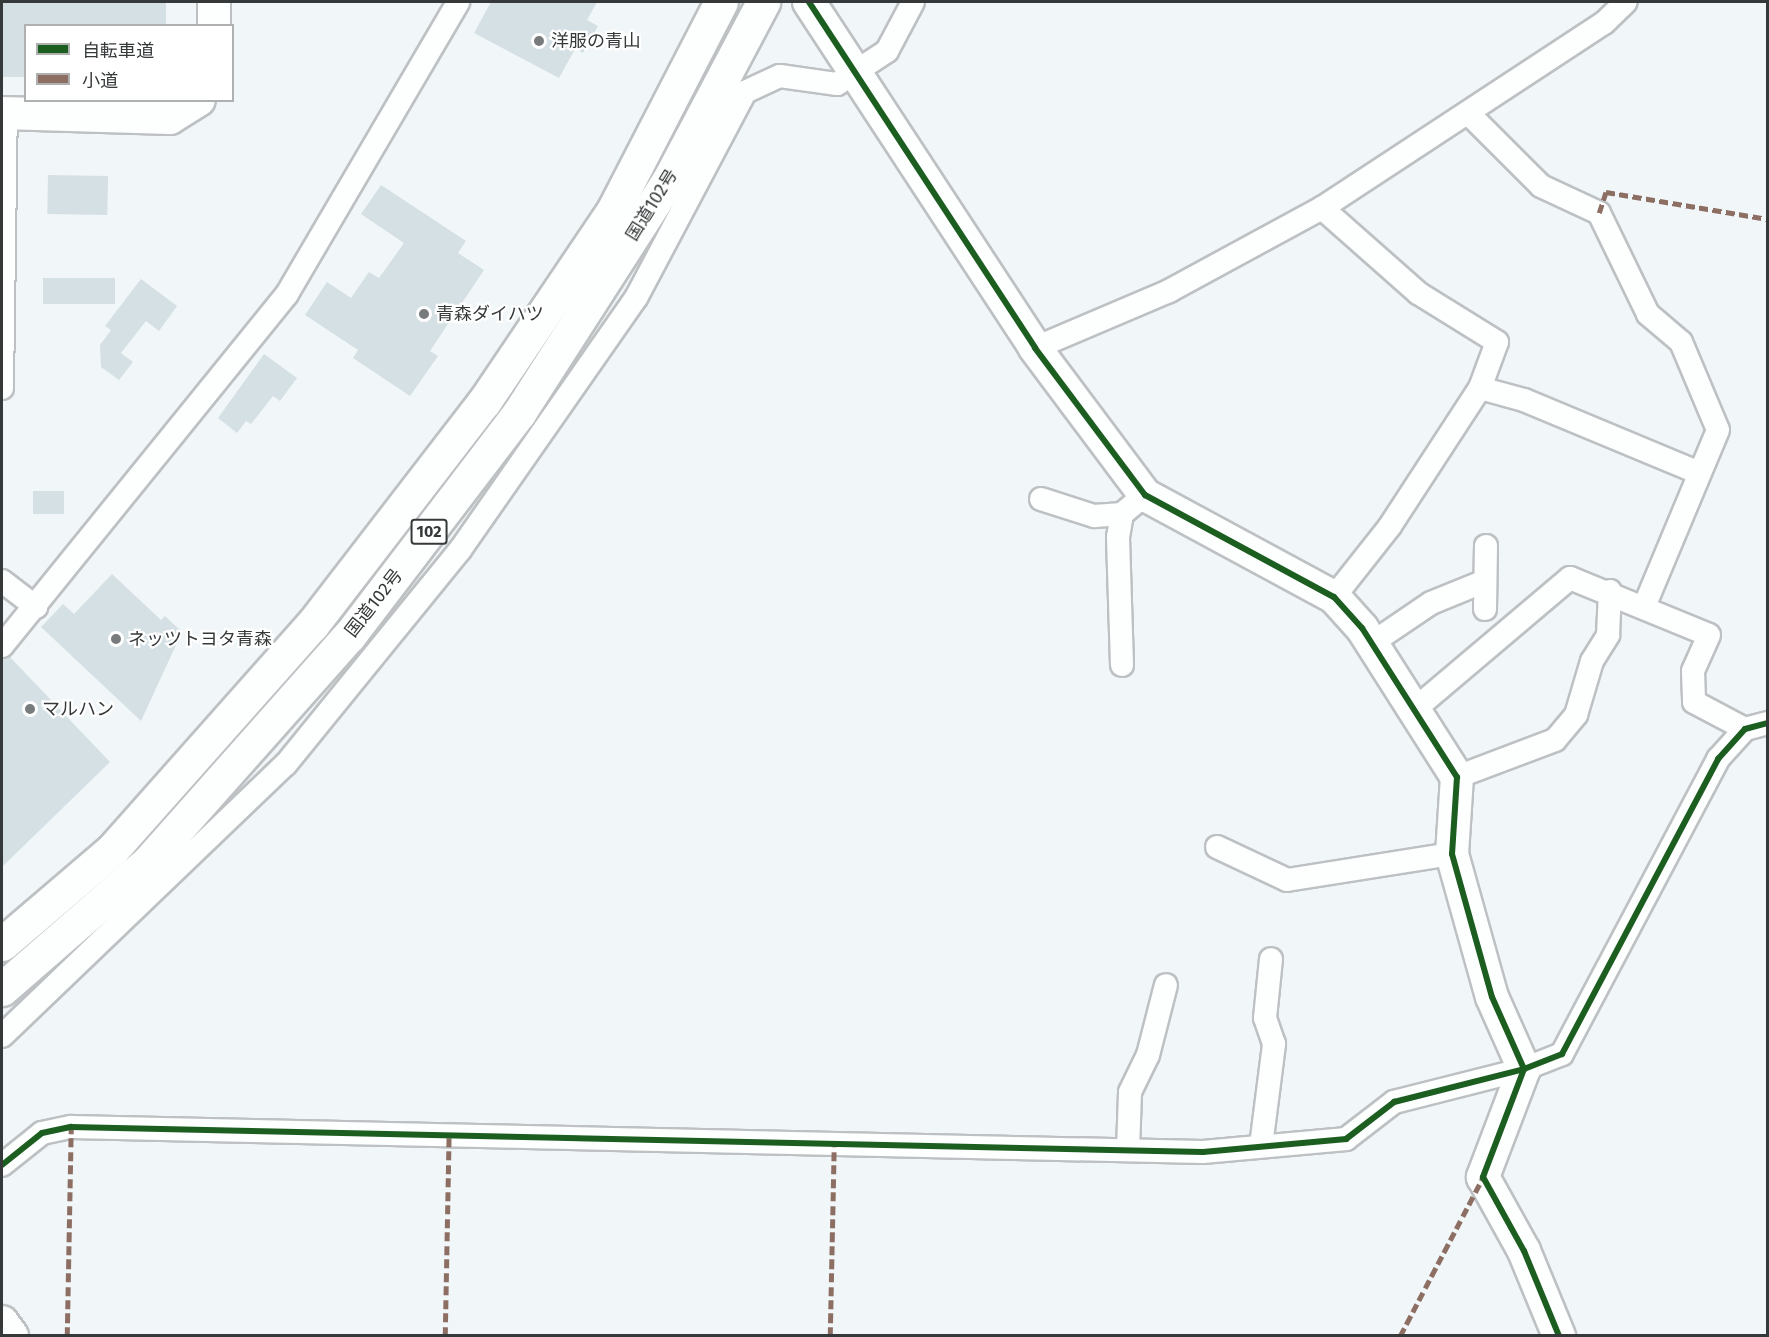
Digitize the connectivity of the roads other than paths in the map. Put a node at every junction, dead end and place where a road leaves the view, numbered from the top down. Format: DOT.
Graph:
graph roads {
  1 [pos="214,2"];
  2 [pos="458,2"];
  3 [pos="721,2"];
  4 [pos="763,2"];
  5 [pos="809,2"];
  6 [pos="913,2"];
  7 [pos="1626,2"];
  8 [pos="214,24"];
  9 [pos="855,74"];
  10 [pos="196,102"];
  11 [pos="4,113"];
  12 [pos="1468,113"];
  13 [pos="1322,208"];
  14 [pos="1035,348"];
  15 [pos="2,388"];
  16 [pos="1480,388"];
  17 [pos="1697,472"];
  18 [pos="1041,499"];
  19 [pos="1134,505"];
  20 [pos="1486,546"];
  21 [pos="1485,580"];
  22 [pos="2,581"];
  23 [pos="1610,591"];
  24 [pos="1334,597"];
  25 [pos="1644,607"];
  26 [pos="36,608"];
  27 [pos="1485,609"];
  28 [pos="1372,643"];
  29 [pos="2,646"];
  30 [pos="1122,664"];
  31 [pos="1415,709"];
  32 [pos="1767,723"];
  33 [pos="1745,729"];
  34 [pos="1456,777"];
  35 [pos="1217,847"];
  36 [pos="1452,854"];
  37 [pos="2,944"];
  38 [pos="1271,959"];
  39 [pos="1166,985"];
  40 [pos="2,989"];
  41 [pos="2,1036"];
  42 [pos="1524,1069"];
  43 [pos="1262,1146"];
  44 [pos="1128,1150"];
  45 [pos="2,1166"];
  46 [pos="2,1322"];
  47 [pos="12,1335"];
  48 [pos="1559,1335"];
  1 -- 8 [label="street"];
  2 -- 26 [label="street"];
  3 -- 37 [label="highway, 国道102号 / 102"];
  4 -- 40 [label="highway, 国道102号 / 102"];
  5 -- 9 [label="street"];
  6 -- 9 [label="street"];
  7 -- 12 [label="street"];
  9 -- 14 [label="street"];
  9 -- 41 [label="street"];
  10 -- 11 [label="street"];
  11 -- 15 [label="street"];
  12 -- 13 [label="street"];
  12 -- 17 [label="street"];
  13 -- 14 [label="street"];
  13 -- 16 [label="street"];
  14 -- 19 [label="street"];
  16 -- 17 [label="street"];
  16 -- 24 [label="street"];
  17 -- 25 [label="street"];
  18 -- 19 [label="street"];
  19 -- 24 [label="street"];
  19 -- 30 [label="street"];
  20 -- 21 [label="street"];
  21 -- 27 [label="street"];
  21 -- 28 [label="street"];
  22 -- 26 [label="street"];
  23 -- 25 [label="street"];
  23 -- 31 [label="street"];
  23 -- 34 [label="street"];
  24 -- 28 [label="street"];
  25 -- 33 [label="street"];
  26 -- 29 [label="street"];
  28 -- 31 [label="street"];
  31 -- 34 [label="street"];
  32 -- 33 [label="street"];
  33 -- 42 [label="street"];
  34 -- 36 [label="street"];
  35 -- 36 [label="street"];
  36 -- 42 [label="street"];
  38 -- 43 [label="street"];
  39 -- 44 [label="street"];
  42 -- 43 [label="street"];
  42 -- 48 [label="street"];
  43 -- 44 [label="street"];
  44 -- 45 [label="street"];
  46 -- 47 [label="street"];
}
